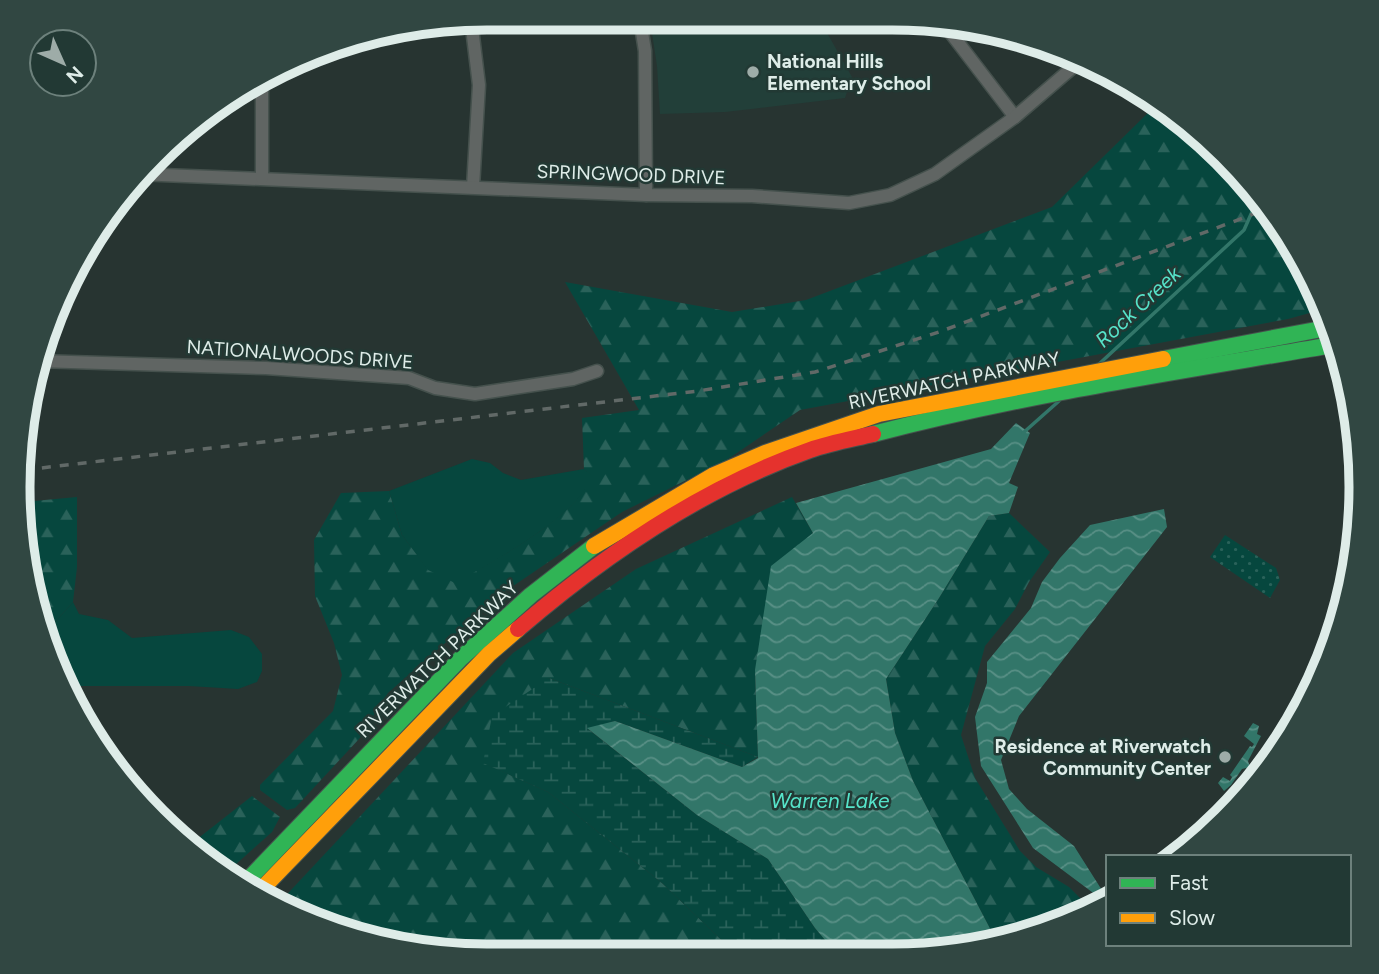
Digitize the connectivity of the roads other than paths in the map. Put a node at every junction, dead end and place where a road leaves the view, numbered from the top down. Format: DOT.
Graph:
graph roads {
  1 [pos="472,30"];
  2 [pos="642,30"];
  3 [pos="951,34"];
  4 [pos="1073,67"];
  5 [pos="262,89"];
  6 [pos="1015,117"];
  7 [pos="154,175"];
  8 [pos="262,178"];
  9 [pos="473,187"];
  10 [pos="646,195"];
  11 [pos="1321,329"];
  12 [pos="1327,346"];
  13 [pos="47,361"];
  14 [pos="597,371"];
  15 [pos="250,878"];
  16 [pos="264,886"];
  1 -- 9 [label="street"];
  2 -- 10 [label="street"];
  3 -- 6 [label="street"];
  4 -- 6 [label="street, SPRINGWOOD DRIVE"];
  5 -- 8 [label="street"];
  6 -- 10 [label="street, SPRINGWOOD DRIVE"];
  7 -- 8 [label="street, SPRINGWOOD DRIVE"];
  8 -- 9 [label="street, SPRINGWOOD DRIVE"];
  9 -- 10 [label="street, SPRINGWOOD DRIVE"];
  11 -- 15 [label="main road, RIVERWATCH PARKWAY"];
  12 -- 16 [label="main road, RIVERWATCH PARKWAY"];
  13 -- 14 [label="street, NATIONALWOODS DRIVE"];
}
